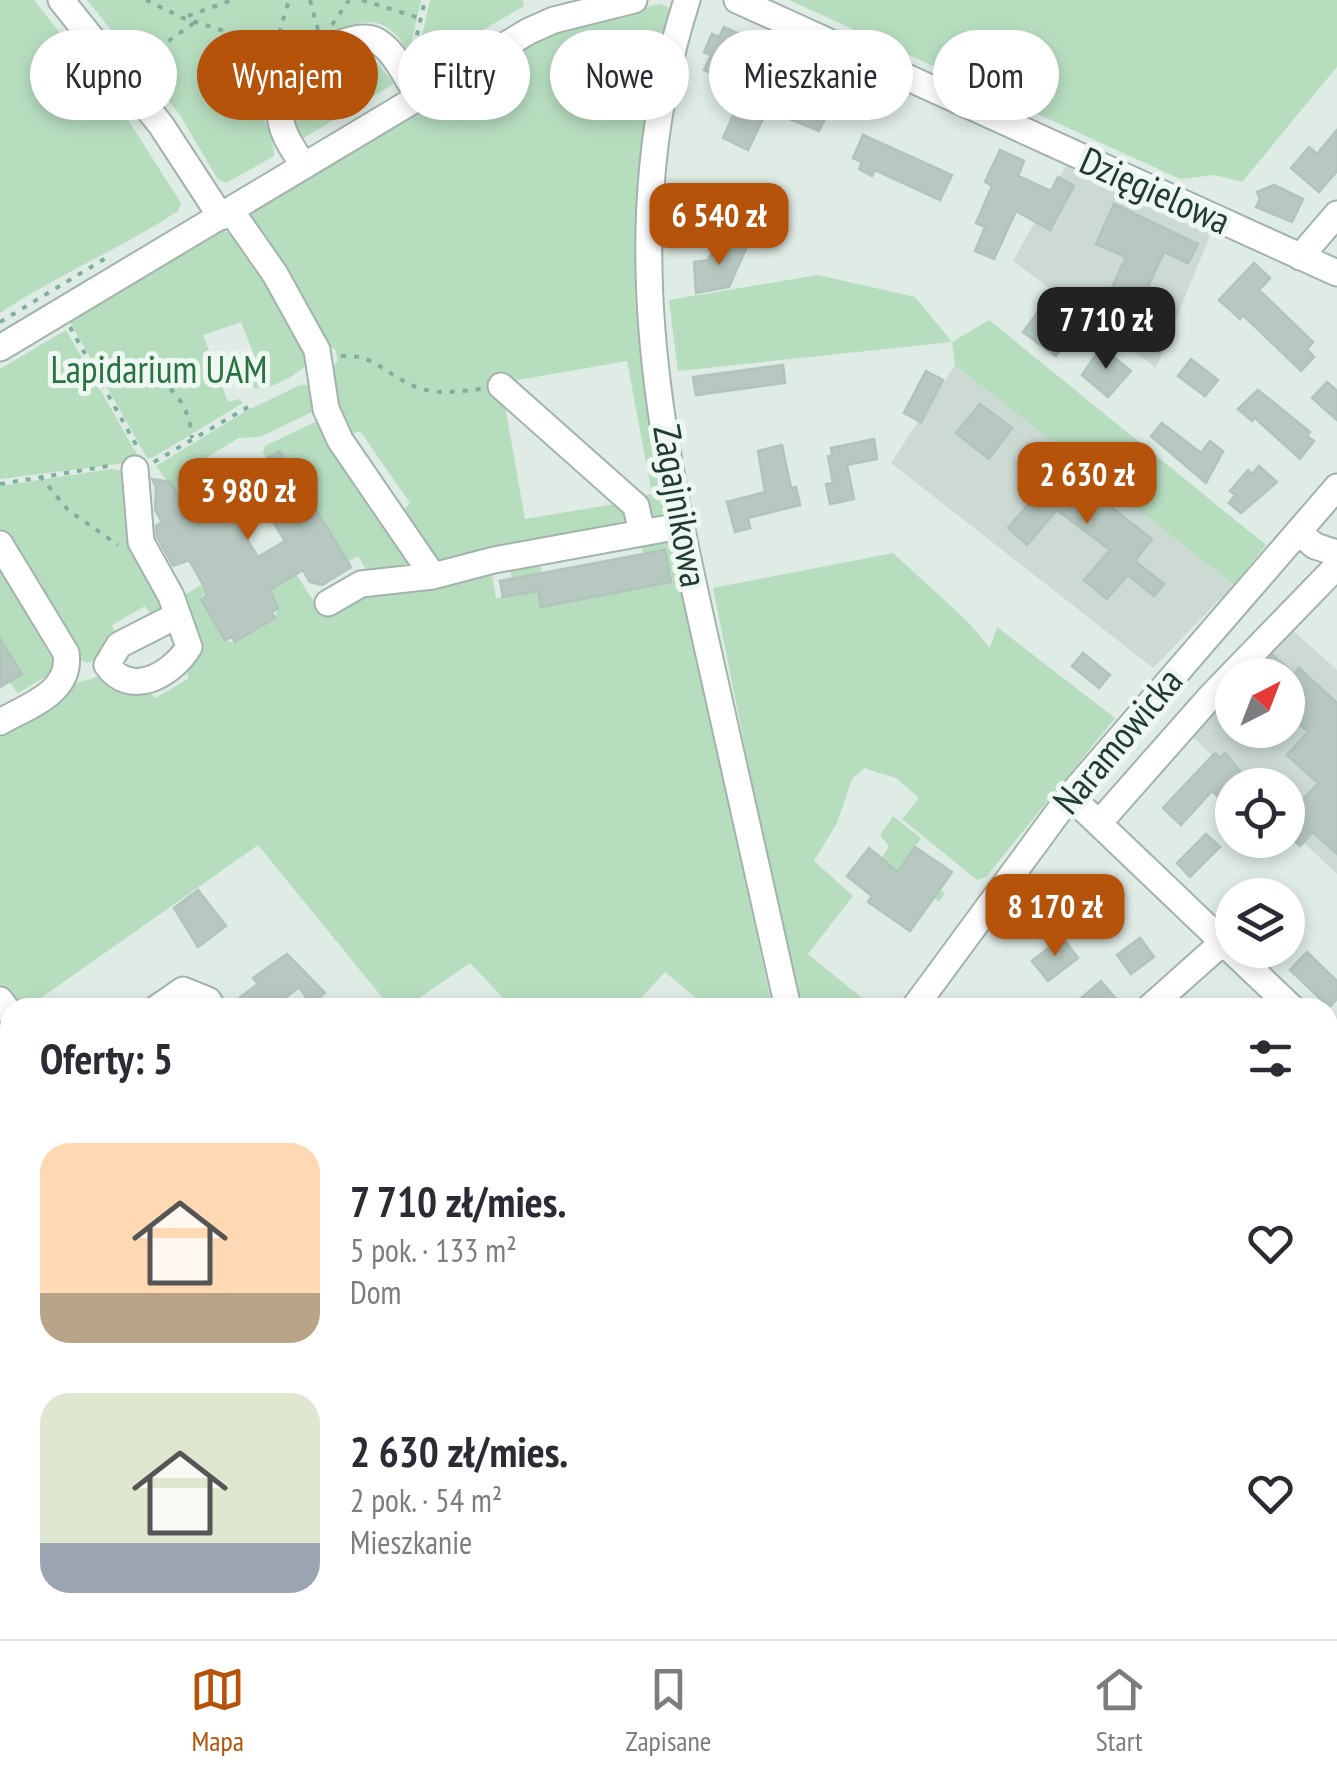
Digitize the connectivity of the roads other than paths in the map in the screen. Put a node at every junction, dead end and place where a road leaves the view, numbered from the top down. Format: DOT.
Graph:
graph roads {
  1 [pos="61,0"];
  2 [pos="533,0"];
  3 [pos="634,0"];
  4 [pos="687,0"];
  5 [pos="737,0"];
  6 [pos="542,25"];
  7 [pos="530,32"];
  8 [pos="398,66"];
  9 [pos="398,109"];
  10 [pos="304,166"];
  11 [pos="226,214"];
  12 [pos="1337,214"];
  13 [pos="1300,257"];
  14 [pos="1337,274"];
  15 [pos="0,348"];
  16 [pos="501,386"];
  17 [pos="136,469"];
  18 [pos="1337,487"];
  19 [pos="680,526"];
  20 [pos="1298,532"];
  21 [pos="642,533"];
  22 [pos="0,544"];
  23 [pos="1337,553"];
  24 [pos="1337,566"];
  25 [pos="434,576"];
  26 [pos="328,603"];
  27 [pos="176,616"];
  28 [pos="107,666"];
  29 [pos="1180,668"];
  30 [pos="68,669"];
  31 [pos="1162,689"];
  32 [pos="1211,696"];
  33 [pos="1193,717"];
  34 [pos="0,722"];
  35 [pos="1070,796"];
  36 [pos="1099,823"];
  37 [pos="1215,934"];
  38 [pos="1215,949"];
  39 [pos="1250,968"];
  40 [pos="172,998"];
  41 [pos="203,998"];
  42 [pos="786,998"];
  43 [pos="921,998"];
  44 [pos="1160,998"];
  45 [pos="1282,998"];
  1 -- 11 [label="street"];
  2 -- 6 [label="street"];
  3 -- 6 [label="street"];
  4 -- 19 [label="street, Zagajnikowa"];
  5 -- 13 [label="street, Dzięgielowa"];
  6 -- 7 [label="street"];
  8 -- 10 [label="street"];
  9 -- 10 [label="street"];
  10 -- 11 [label="street"];
  11 -- 15 [label="street"];
  11 -- 25 [label="street"];
  12 -- 13 [label="street"];
  13 -- 14 [label="street, Dzięgielowa"];
  16 -- 21 [label="street"];
  17 -- 27 [label="street"];
  18 -- 20 [label="street, Naramowicka"];
  19 -- 21 [label="street"];
  19 -- 42 [label="street, Zagajnikowa"];
  20 -- 23 [label="street"];
  20 -- 29 [label="street, Naramowicka"];
  21 -- 25 [label="street"];
  22 -- 30 [label="street"];
  24 -- 32 [label="street"];
  25 -- 26 [label="street"];
  27 -- 28 [label="street"];
  27 -- 28 [label="street"];
  28 -- 30 [label="street"];
  29 -- 31 [label="street, Naramowicka"];
  29 -- 32 [label="street"];
  30 -- 34 [label="street"];
  31 -- 33 [label="street"];
  31 -- 35 [label="street, Naramowicka"];
  32 -- 33 [label="street"];
  33 -- 36 [label="street"];
  35 -- 36 [label="street"];
  35 -- 43 [label="street, Naramowicka"];
  36 -- 37 [label="street"];
  38 -- 44 [label="street"];
  39 -- 45 [label="street"];
  40 -- 41 [label="street"];
}
